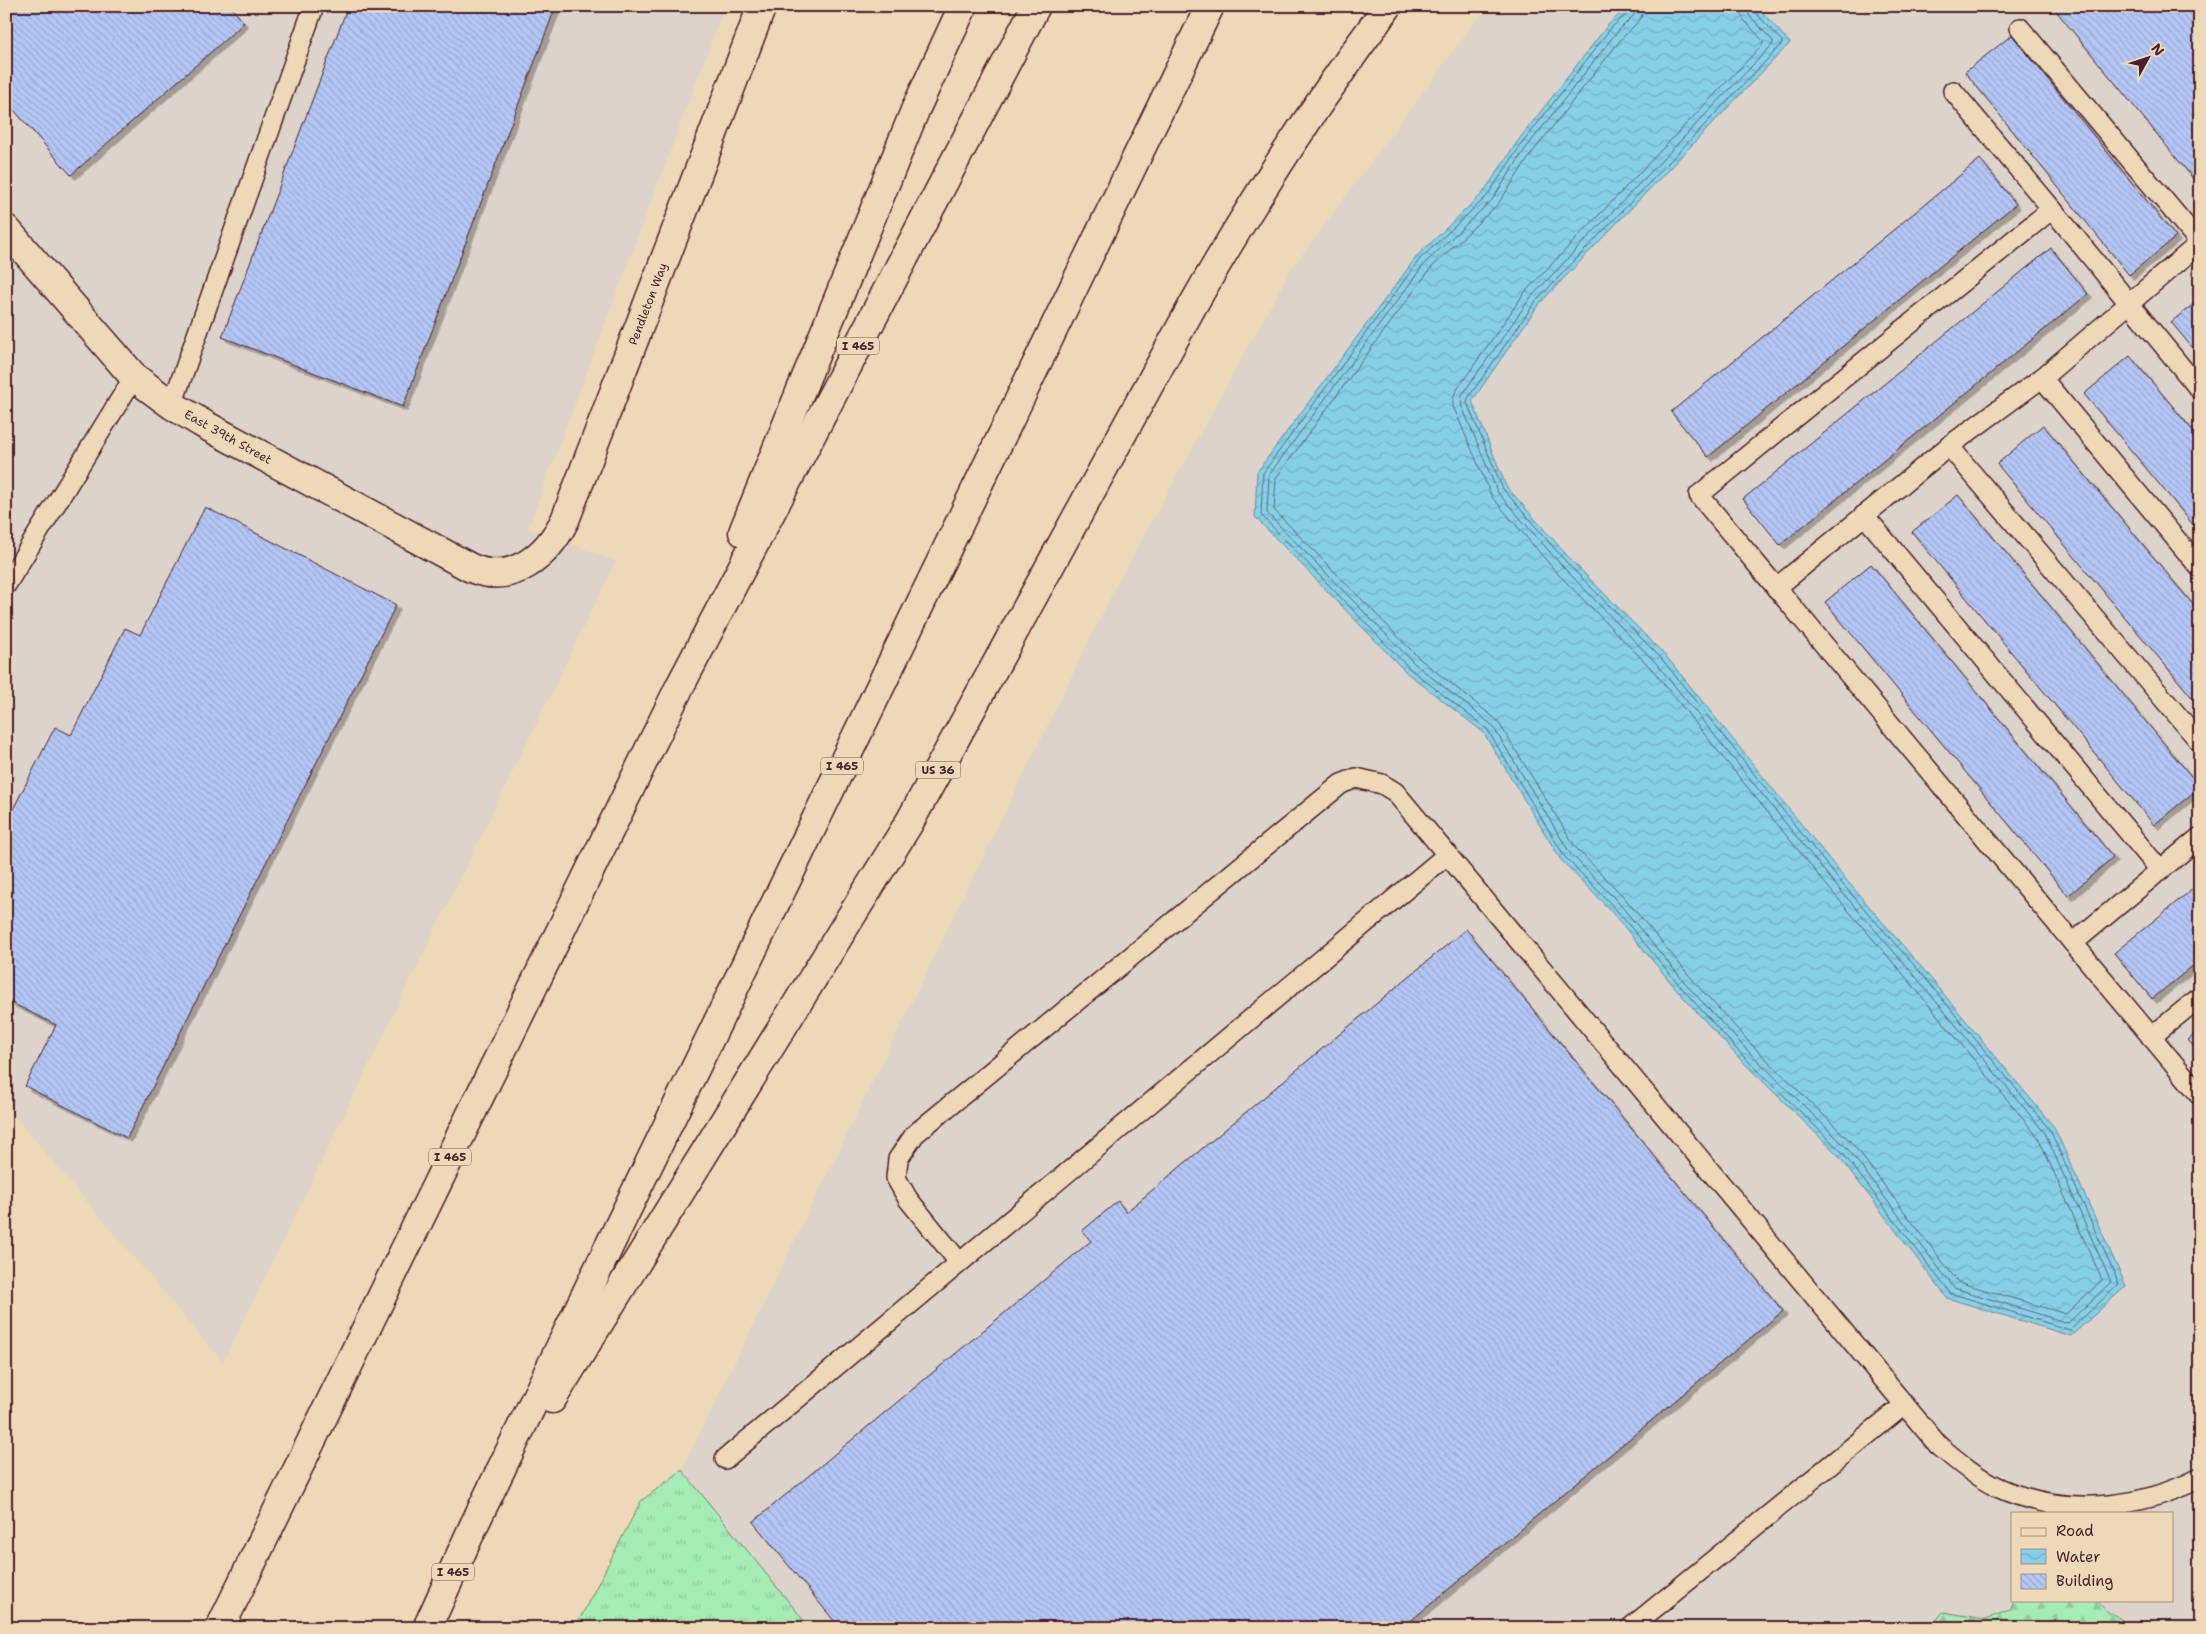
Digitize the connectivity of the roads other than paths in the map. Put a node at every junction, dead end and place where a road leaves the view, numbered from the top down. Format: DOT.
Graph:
graph roads {
  1 [pos="314,6"];
  2 [pos="762,6"];
  3 [pos="963,6"];
  4 [pos="1036,6"];
  5 [pos="1210,6"];
  6 [pos="1388,6"];
  7 [pos="2020,28"];
  8 [pos="1953,91"];
  9 [pos="2052,209"];
  10 [pos="6,229"];
  11 [pos="2200,243"];
  12 [pos="2130,304"];
  13 [pos="134,377"];
  14 [pos="2042,378"];
  15 [pos="2200,390"];
  16 [pos="172,405"];
  17 [pos="1949,446"];
  18 [pos="1864,516"];
  19 [pos="2200,568"];
  20 [pos="501,574"];
  21 [pos="6,585"];
  22 [pos="1776,588"];
  23 [pos="680,686"];
  24 [pos="2200,742"];
  25 [pos="2200,837"];
  26 [pos="1448,854"];
  27 [pos="2160,870"];
  28 [pos="2073,943"];
  29 [pos="2200,996"];
  30 [pos="2151,1037"];
  31 [pos="2200,1094"];
  32 [pos="959,1262"];
  33 [pos="1904,1405"];
  34 [pos="725,1459"];
  35 [pos="2200,1478"];
  36 [pos="474,1525"];
  37 [pos="220,1628"];
  38 [pos="427,1628"];
  39 [pos="1630,1628"];
  1 -- 16 [label="lane"];
  2 -- 20 [label="main road, Pendleton Way"];
  3 -- 23 [label="main road"];
  4 -- 23 [label="main road, I 465"];
  5 -- 36 [label="main road, I 465"];
  6 -- 36 [label="main road, US 36"];
  7 -- 11 [label="lane"];
  8 -- 9 [label="lane"];
  9 -- 12 [label="lane"];
  9 -- 22 [label="lane"];
  10 -- 13 [label="main road, East 39th Street"];
  11 -- 12 [label="lane"];
  12 -- 14 [label="lane"];
  12 -- 15 [label="lane"];
  13 -- 16 [label="main road, East 39th Street"];
  13 -- 21 [label="lane"];
  14 -- 17 [label="lane"];
  14 -- 19 [label="lane"];
  16 -- 20 [label="main road, East 39th Street"];
  17 -- 18 [label="lane"];
  17 -- 24 [label="lane"];
  18 -- 22 [label="lane"];
  18 -- 27 [label="lane"];
  22 -- 28 [label="lane"];
  23 -- 37 [label="main road, I 465"];
  25 -- 27 [label="lane"];
  26 -- 32 [label="lane"];
  26 -- 32 [label="lane"];
  26 -- 33 [label="lane"];
  27 -- 28 [label="lane"];
  28 -- 30 [label="lane"];
  29 -- 30 [label="lane"];
  30 -- 31 [label="lane"];
  32 -- 34 [label="lane"];
  33 -- 35 [label="lane"];
  33 -- 39 [label="lane"];
  36 -- 38 [label="main road, I 465"];
}
